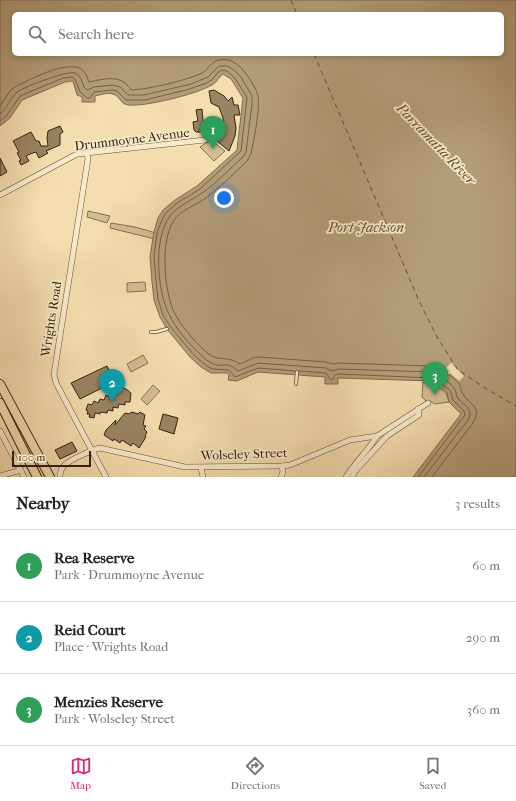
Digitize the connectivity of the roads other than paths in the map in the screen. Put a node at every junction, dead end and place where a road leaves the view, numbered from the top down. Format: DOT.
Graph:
graph roads {
  1 [pos="205,140"];
  2 [pos="87,153"];
  3 [pos="0,195"];
  4 [pos="167,329"];
  5 [pos="151,332"];
  6 [pos="297,372"];
  7 [pos="0,384"];
  8 [pos="296,384"];
  9 [pos="0,403"];
  10 [pos="428,403"];
  11 [pos="418,409"];
  12 [pos="0,431"];
  13 [pos="377,436"];
  14 [pos="92,450"];
  15 [pos="282,466"];
  16 [pos="201,468"];
  17 [pos="21,470"];
  18 [pos="0,476"];
  19 [pos="24,477"];
  20 [pos="37,477"];
  21 [pos="50,477"];
  22 [pos="60,477"];
  23 [pos="106,477"];
  24 [pos="203,477"];
  25 [pos="281,477"];
  26 [pos="346,477"];
  27 [pos="352,477"];
  1 -- 2 [label="street, Drummoyne Avenue"];
  2 -- 3 [label="street, Drummoyne Avenue"];
  2 -- 14 [label="street, Wrights Road"];
  4 -- 5 [label="lane"];
  6 -- 8 [label="lane"];
  7 -- 21 [label="highway"];
  9 -- 20 [label="highway"];
  10 -- 11 [label="street, Wolseley Street"];
  11 -- 13 [label="street, Wolseley Street"];
  11 -- 27 [label="street"];
  12 -- 17 [label="street"];
  13 -- 15 [label="street, Wolseley Street"];
  13 -- 26 [label="street"];
  14 -- 16 [label="street, Wolseley Street"];
  14 -- 22 [label="street, Wolseley Street"];
  14 -- 23 [label="street, Wrights Road"];
  15 -- 16 [label="street, Wolseley Street"];
  15 -- 25 [label="street"];
  16 -- 24 [label="street"];
  17 -- 18 [label="street"];
  17 -- 19 [label="street"];
}
